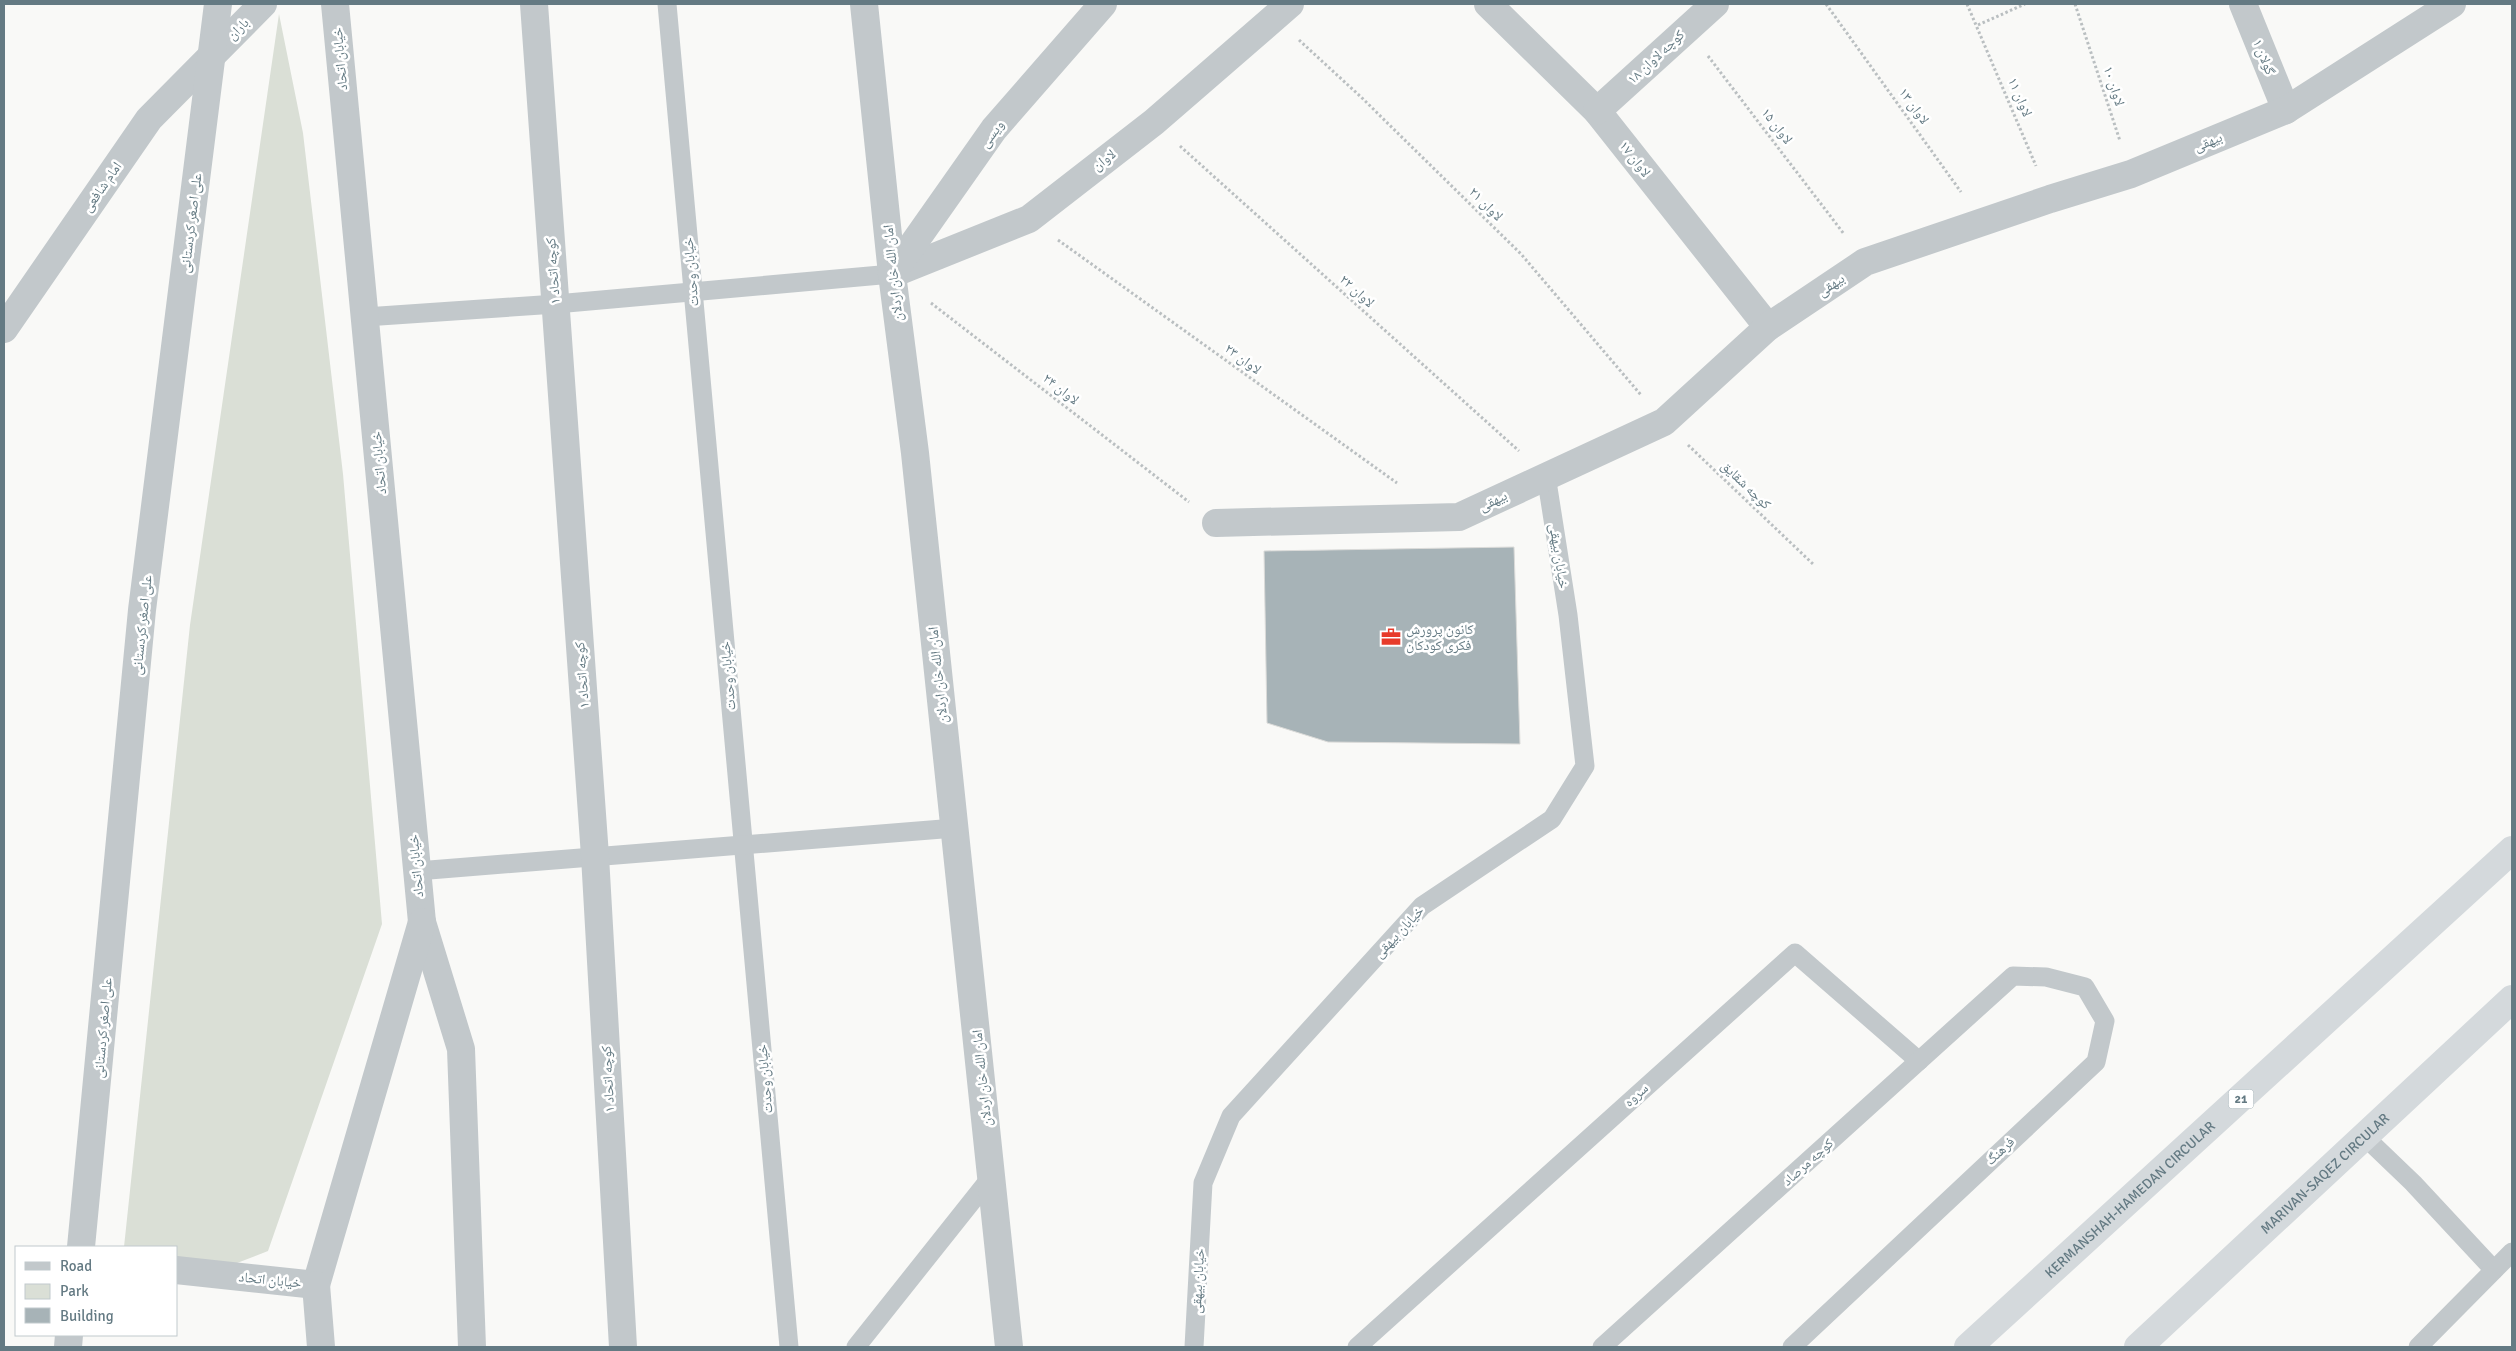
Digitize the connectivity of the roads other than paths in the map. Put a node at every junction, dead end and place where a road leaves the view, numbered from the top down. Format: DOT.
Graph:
graph roads {
  1 [pos="218,4"];
  2 [pos="263,4"];
  3 [pos="335,4"];
  4 [pos="534,4"];
  5 [pos="667,4"];
  6 [pos="864,4"];
  7 [pos="1103,4"];
  8 [pos="1488,4"];
  9 [pos="1714,4"];
  10 [pos="2243,4"];
  11 [pos="2449,5"];
  12 [pos="1282,11"];
  13 [pos="213,54"];
  14 [pos="2286,110"];
  15 [pos="1598,111"];
  16 [pos="892,274"];
  17 [pos="693,292"];
  18 [pos="556,304"];
  19 [pos="365,317"];
  20 [pos="1768,327"];
  21 [pos="4,330"];
  22 [pos="1546,475"];
  23 [pos="1216,523"];
  24 [pos="955,828"];
  25 [pos="743,845"];
  26 [pos="2512,850"];
  27 [pos="595,856"];
  28 [pos="417,871"];
  29 [pos="422,922"];
  30 [pos="2013,976"];
  31 [pos="2512,999"];
  32 [pos="1919,1061"];
  33 [pos="2365,1137"];
  34 [pos="992,1176"];
  35 [pos="81,1246"];
  36 [pos="2512,1252"];
  37 [pos="178,1270"];
  38 [pos="2494,1270"];
  39 [pos="316,1285"];
  40 [pos="321,1347"];
  41 [pos="472,1347"];
  42 [pos="623,1347"];
  43 [pos="789,1347"];
  44 [pos="856,1347"];
  45 [pos="1010,1347"];
  46 [pos="1194,1347"];
  47 [pos="1357,1347"];
  48 [pos="1602,1347"];
  49 [pos="1792,1347"];
  50 [pos="1968,1347"];
  51 [pos="2138,1347"];
  52 [pos="2418,1347"];
  1 -- 13 [label="street, علی اصغر کردستانی"];
  2 -- 13 [label="street, باران"];
  3 -- 19 [label="street, خیابان اتحاد"];
  4 -- 18 [label="street, کوچه اتحاد ۱"];
  5 -- 17 [label="lane, خیابان وحدت"];
  6 -- 16 [label="street, امان الله خان اردلان"];
  7 -- 16 [label="street, ویسی"];
  8 -- 15 [label="street, لاوان ۱۷"];
  9 -- 15 [label="street, کوچه لاوان ۱۸"];
  10 -- 14 [label="street, گولان ۱"];
  11 -- 14 [label="street, بیهقی"];
  12 -- 16 [label="street, لاوان"];
  13 -- 21 [label="street, امام شافعی"];
  13 -- 35 [label="street, علی اصغر کردستانی"];
  14 -- 20 [label="street, بیهقی"];
  15 -- 20 [label="street, لاوان ۱۷"];
  16 -- 17 [label="lane"];
  16 -- 24 [label="street, امان الله خان اردلان"];
  17 -- 18 [label="lane"];
  17 -- 25 [label="lane, خیابان وحدت"];
  18 -- 19 [label="lane"];
  18 -- 27 [label="street, کوچه اتحاد ۱"];
  19 -- 28 [label="street, خیابان اتحاد"];
  20 -- 22 [label="street, بیهقی"];
  22 -- 23 [label="street, بیهقی"];
  22 -- 46 [label="lane, خیابان بیهقی"];
  24 -- 25 [label="lane"];
  24 -- 34 [label="street, امان الله خان اردلان"];
  25 -- 27 [label="lane"];
  25 -- 43 [label="lane, خیابان وحدت"];
  26 -- 50 [label="highway, KERMANSHAH-HAMEDAN CIRCULAR / 21"];
  27 -- 28 [label="lane"];
  27 -- 42 [label="street, کوچه اتحاد ۱"];
  28 -- 29 [label="street, خیابان اتحاد"];
  29 -- 39 [label="street, خیابان اتحاد"];
  29 -- 41 [label="street, خیابان اتحاد"];
  30 -- 32 [label="lane, کوچه مرصاد"];
  30 -- 49 [label="lane, فرهنگ"];
  31 -- 33 [label="highway, MARIVAN-SAQEZ CIRCULAR"];
  32 -- 47 [label="lane, سروه"];
  32 -- 48 [label="lane, کوچه مرصاد"];
  33 -- 38 [label="lane"];
  33 -- 51 [label="highway, MARIVAN-SAQEZ CIRCULAR"];
  34 -- 44 [label="lane"];
  34 -- 45 [label="street, امان الله خان اردلان"];
  36 -- 38 [label="lane"];
  37 -- 39 [label="street, خیابان اتحاد"];
  38 -- 52 [label="lane"];
  39 -- 40 [label="street"];
}
